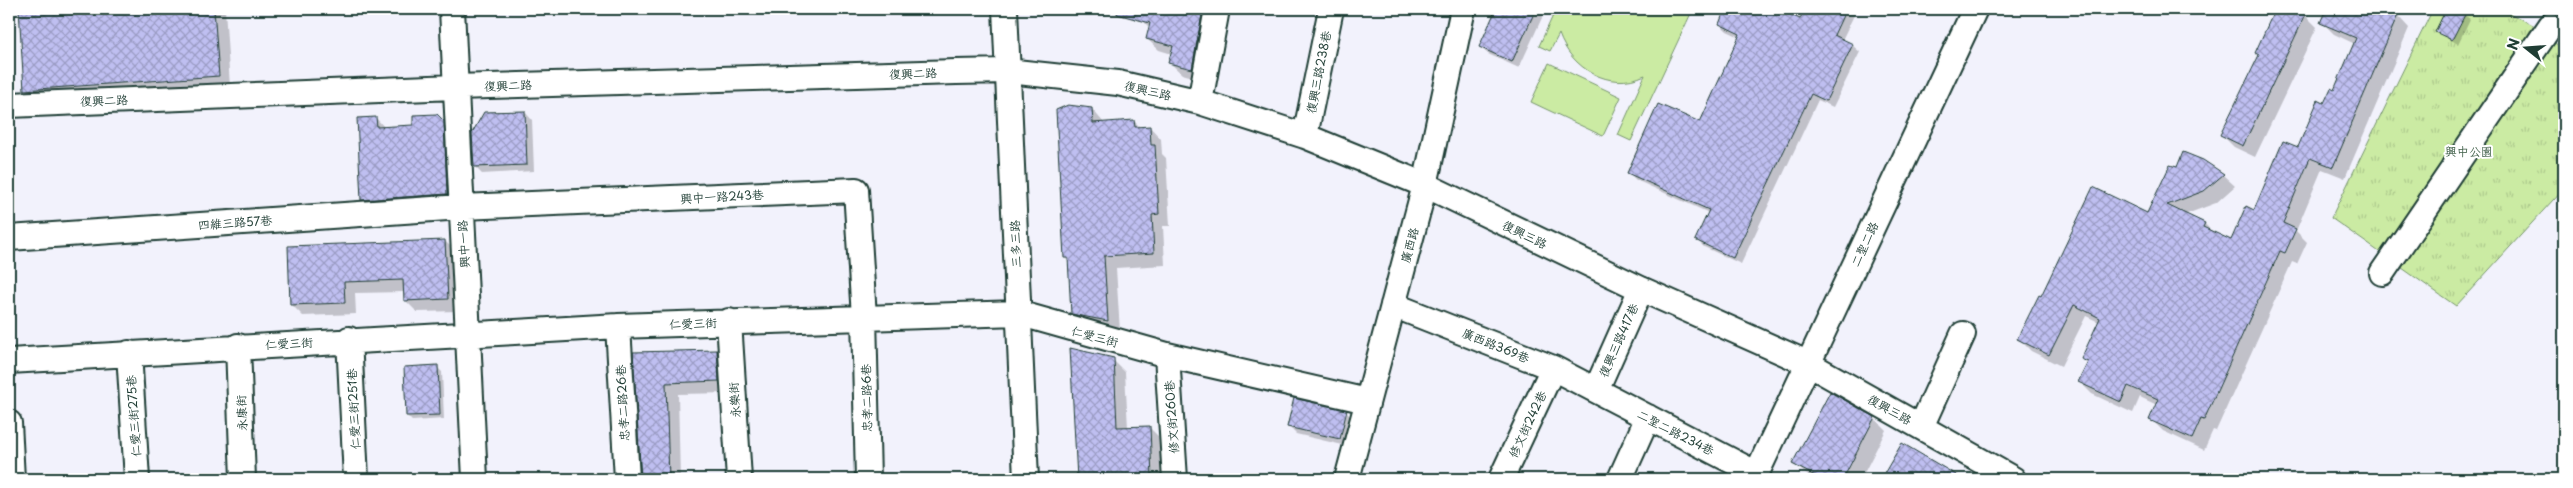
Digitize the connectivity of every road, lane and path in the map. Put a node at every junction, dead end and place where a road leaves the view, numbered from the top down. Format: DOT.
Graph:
graph roads {
  1 [pos="452,9"];
  2 [pos="1005,9"];
  3 [pos="1217,9"];
  4 [pos="1331,9"];
  5 [pos="1463,9"];
  6 [pos="1975,9"];
  7 [pos="2551,25"];
  8 [pos="1008,71"];
  9 [pos="455,87"];
  10 [pos="1200,102"];
  11 [pos="9,105"];
  12 [pos="1305,136"];
  13 [pos="1425,185"];
  14 [pos="462,207"];
  15 [pos="9,238"];
  16 [pos="2382,273"];
  17 [pos="1641,289"];
  18 [pos="1393,305"];
  19 [pos="1018,313"];
  20 [pos="864,316"];
  21 [pos="729,321"];
  22 [pos="618,326"];
  23 [pos="1963,334"];
  24 [pos="468,335"];
  25 [pos="349,340"];
  26 [pos="238,346"];
  27 [pos="129,353"];
  28 [pos="1167,355"];
  29 [pos="9,360"];
  30 [pos="1807,363"];
  31 [pos="1553,368"];
  32 [pos="1596,390"];
  33 [pos="1368,401"];
  34 [pos="1648,418"];
  35 [pos="9,422"];
  36 [pos="1922,427"];
  37 [pos="1755,476"];
  38 [pos="12,479"];
  39 [pos="136,479"];
  40 [pos="243,479"];
  41 [pos="356,479"];
  42 [pos="475,479"];
  43 [pos="627,479"];
  44 [pos="739,479"];
  45 [pos="868,479"];
  46 [pos="1026,479"];
  47 [pos="1175,479"];
  48 [pos="1347,479"];
  49 [pos="1501,479"];
  50 [pos="1620,479"];
  51 [pos="2013,479"];
  1 -- 9 [label="street, 興中一路"];
  2 -- 8 [label="street, 三多三路"];
  3 -- 10 [label="street"];
  4 -- 12 [label="street, 復興三路238巷"];
  5 -- 13 [label="street, 廣西路"];
  6 -- 30 [label="street, 二聖二路"];
  7 -- 16 [label="street"];
  8 -- 9 [label="street, 復興二路"];
  8 -- 10 [label="street, 復興三路"];
  8 -- 19 [label="street, 三多三路"];
  9 -- 11 [label="street, 復興二路"];
  9 -- 14 [label="street, 興中一路"];
  10 -- 12 [label="street, 復興三路"];
  12 -- 13 [label="street, 復興三路"];
  13 -- 17 [label="street, 復興三路"];
  13 -- 18 [label="street, 廣西路"];
  14 -- 15 [label="street, 四維三路57巷"];
  14 -- 20 [label="street, 興中一路243巷"];
  14 -- 24 [label="street, 興中一路"];
  17 -- 30 [label="street, 復興三路"];
  17 -- 32 [label="street, 復興三路417巷"];
  18 -- 31 [label="street, 廣西路369巷"];
  18 -- 33 [label="street, 廣西路"];
  19 -- 20 [label="street, 仁愛三街"];
  19 -- 28 [label="street, 仁愛三街"];
  19 -- 46 [label="street, 三多三路"];
  20 -- 21 [label="street, 仁愛三街"];
  20 -- 45 [label="street, 忠孝二路6巷"];
  21 -- 22 [label="street, 仁愛三街"];
  21 -- 44 [label="street, 永樂街"];
  22 -- 24 [label="street, 仁愛三街"];
  22 -- 43 [label="street, 忠孝二路26巷"];
  23 -- 36 [label="street"];
  24 -- 25 [label="street, 仁愛三街"];
  24 -- 42 [label="street, 興中一路"];
  25 -- 26 [label="street, 仁愛三街"];
  25 -- 41 [label="street, 仁愛三街251巷"];
  26 -- 27 [label="street, 仁愛三街"];
  26 -- 40 [label="street, 永康街"];
  27 -- 29 [label="street, 仁愛三街"];
  27 -- 39 [label="street, 仁愛三街275巷"];
  28 -- 33 [label="street, 仁愛三街"];
  28 -- 47 [label="street, 修文街260巷"];
  30 -- 36 [label="street, 復興三路"];
  30 -- 37 [label="street, 二聖二路"];
  31 -- 32 [label="street, 廣西路369巷"];
  31 -- 49 [label="street, 修文街242巷"];
  32 -- 34 [label="street, 二聖二路234巷"];
  33 -- 48 [label="street, 廣西路"];
  34 -- 37 [label="street, 二聖二路234巷"];
  34 -- 50 [label="street"];
  35 -- 38 [label="street"];
  36 -- 51 [label="street, 復興三路"];
}
